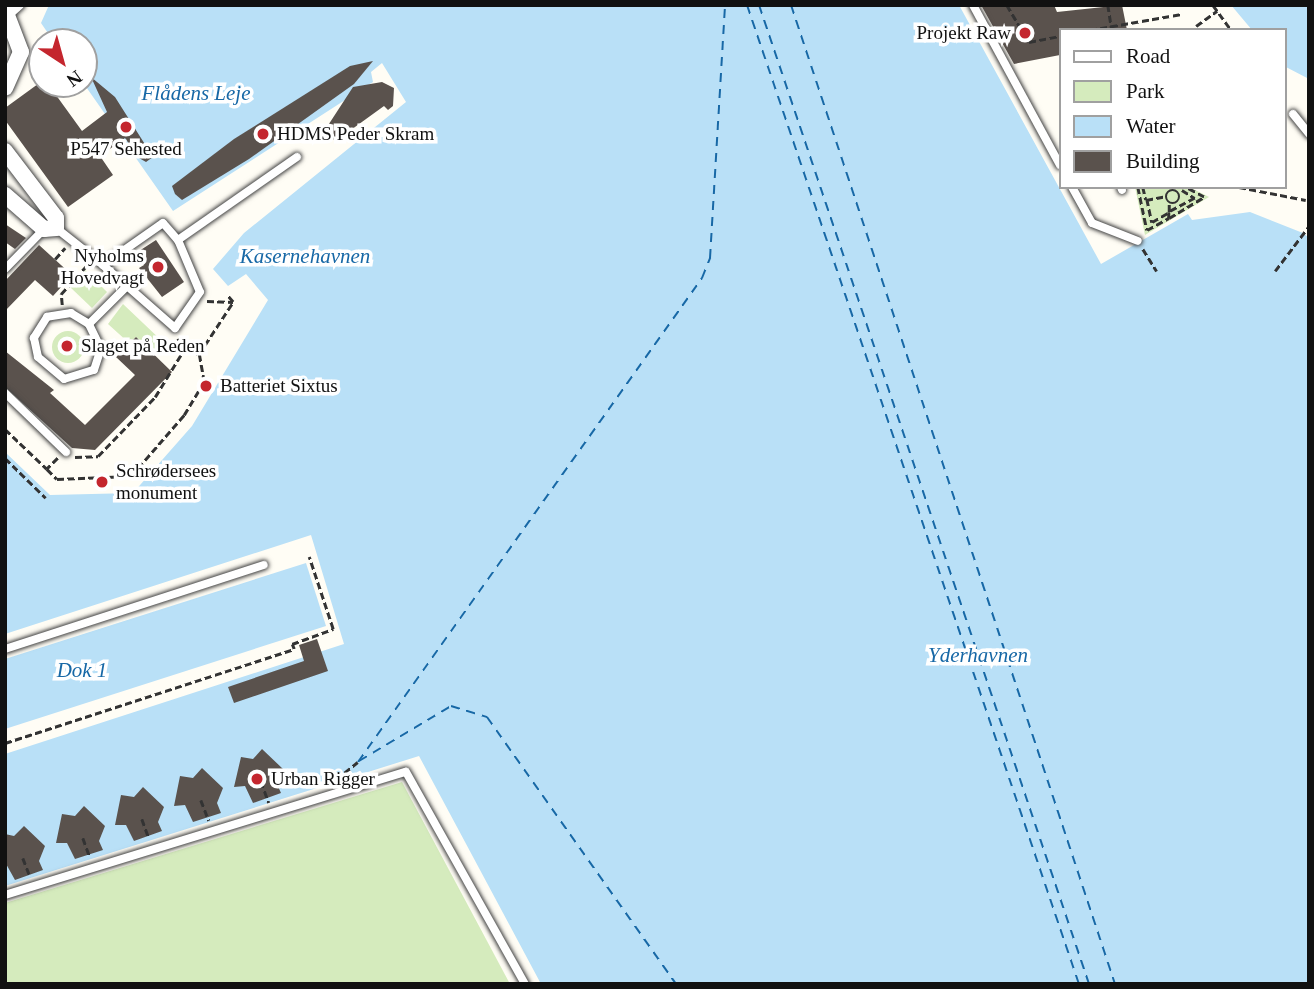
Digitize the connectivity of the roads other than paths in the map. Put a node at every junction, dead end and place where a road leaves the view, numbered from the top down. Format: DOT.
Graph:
graph roads {
  1 [pos="973,5"];
  2 [pos="11,10"];
  3 [pos="5,88"];
  4 [pos="1293,114"];
  5 [pos="1308,130"];
  6 [pos="5,151"];
  7 [pos="297,157"];
  8 [pos="1058,161"];
  9 [pos="1073,189"];
  10 [pos="5,195"];
  11 [pos="50,229"];
  12 [pos="178,240"];
  13 [pos="1138,241"];
  14 [pos="103,265"];
  15 [pos="5,270"];
  16 [pos="127,286"];
  17 [pos="89,324"];
  18 [pos="5,393"];
  19 [pos="65,452"];
  20 [pos="264,565"];
  21 [pos="5,649"];
  22 [pos="5,895"];
  23 [pos="525,984"];
  1 -- 8 [label="lane"];
  2 -- 3 [label="street"];
  4 -- 5 [label="lane"];
  6 -- 11 [label="street"];
  7 -- 12 [label="lane"];
  9 -- 13 [label="lane"];
  10 -- 11 [label="street"];
  11 -- 14 [label="lane"];
  11 -- 15 [label="lane"];
  12 -- 14 [label="lane"];
  12 -- 16 [label="lane"];
  14 -- 16 [label="lane"];
  16 -- 17 [label="lane"];
  17 -- 17 [label="lane"];
  18 -- 19 [label="lane"];
  20 -- 21 [label="lane"];
  22 -- 23 [label="lane"];
}
